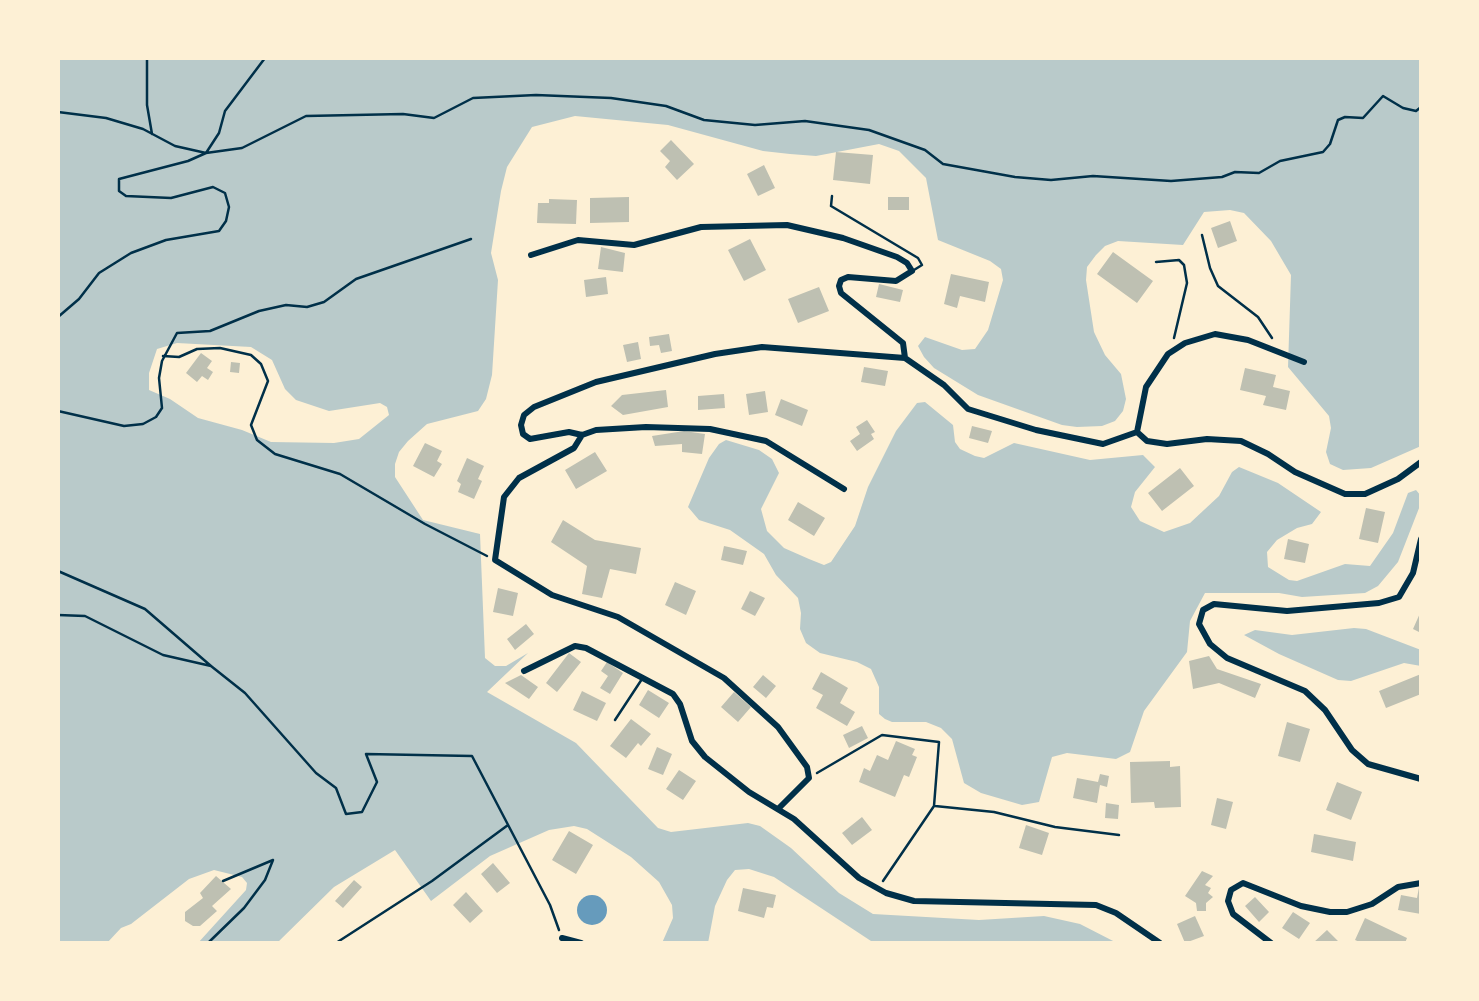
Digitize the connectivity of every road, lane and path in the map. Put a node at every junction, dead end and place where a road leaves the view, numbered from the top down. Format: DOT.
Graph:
graph roads {
  1 [pos="146,58"];
  2 [pos="265,58"];
  3 [pos="1421,107"];
  4 [pos="58,112"];
  5 [pos="152,134"];
  6 [pos="206,153"];
  7 [pos="832,196"];
  8 [pos="1202,235"];
  9 [pos="471,239"];
  10 [pos="531,254"];
  11 [pos="1156,262"];
  12 [pos="912,271"];
  13 [pos="58,317"];
  14 [pos="1278,351"];
  15 [pos="1168,355"];
  16 [pos="163,356"];
  17 [pos="905,358"];
  18 [pos="1304,362"];
  19 [pos="58,411"];
  20 [pos="1137,432"];
  21 [pos="582,435"];
  22 [pos="1421,462"];
  23 [pos="844,489"];
  24 [pos="1421,539"];
  25 [pos="495,560"];
  26 [pos="58,571"];
  27 [pos="58,615"];
  28 [pos="211,666"];
  29 [pos="524,671"];
  30 [pos="643,677"];
  31 [pos="615,720"];
  32 [pos="809,778"];
  33 [pos="1421,779"];
  34 [pos="934,806"];
  35 [pos="779,807"];
  36 [pos="508,825"];
  37 [pos="1119,835"];
  38 [pos="223,881"];
  39 [pos="1421,883"];
  40 [pos="877,889"];
  41 [pos="562,938"];
  42 [pos="208,943"];
  43 [pos="336,943"];
  44 [pos="581,943"];
  45 [pos="1160,943"];
  46 [pos="1271,943"];
  1 -- 5 [label="path"];
  2 -- 6 [label="path"];
  3 -- 6 [label="path"];
  4 -- 5 [label="path"];
  5 -- 6 [label="path"];
  6 -- 13 [label="path"];
  7 -- 12 [label="lane"];
  8 -- 14 [label="path"];
  9 -- 16 [label="path"];
  10 -- 12 [label="street"];
  11 -- 15 [label="path"];
  12 -- 17 [label="street"];
  14 -- 15 [label="street"];
  14 -- 18 [label="street"];
  15 -- 20 [label="street"];
  16 -- 19 [label="path"];
  16 -- 25 [label="path"];
  17 -- 20 [label="street"];
  17 -- 21 [label="street"];
  20 -- 22 [label="street"];
  21 -- 23 [label="street"];
  21 -- 25 [label="street"];
  24 -- 33 [label="street"];
  25 -- 32 [label="street"];
  26 -- 28 [label="path"];
  27 -- 28 [label="path"];
  28 -- 36 [label="path"];
  29 -- 30 [label="street"];
  30 -- 31 [label="lane"];
  30 -- 35 [label="street"];
  32 -- 34 [label="path"];
  32 -- 35 [label="street"];
  34 -- 37 [label="path"];
  34 -- 40 [label="path"];
  35 -- 40 [label="street"];
  36 -- 41 [label="path"];
  36 -- 43 [label="path"];
  38 -- 42 [label="path"];
  39 -- 46 [label="street"];
  40 -- 45 [label="street"];
  41 -- 44 [label="street"];
}
